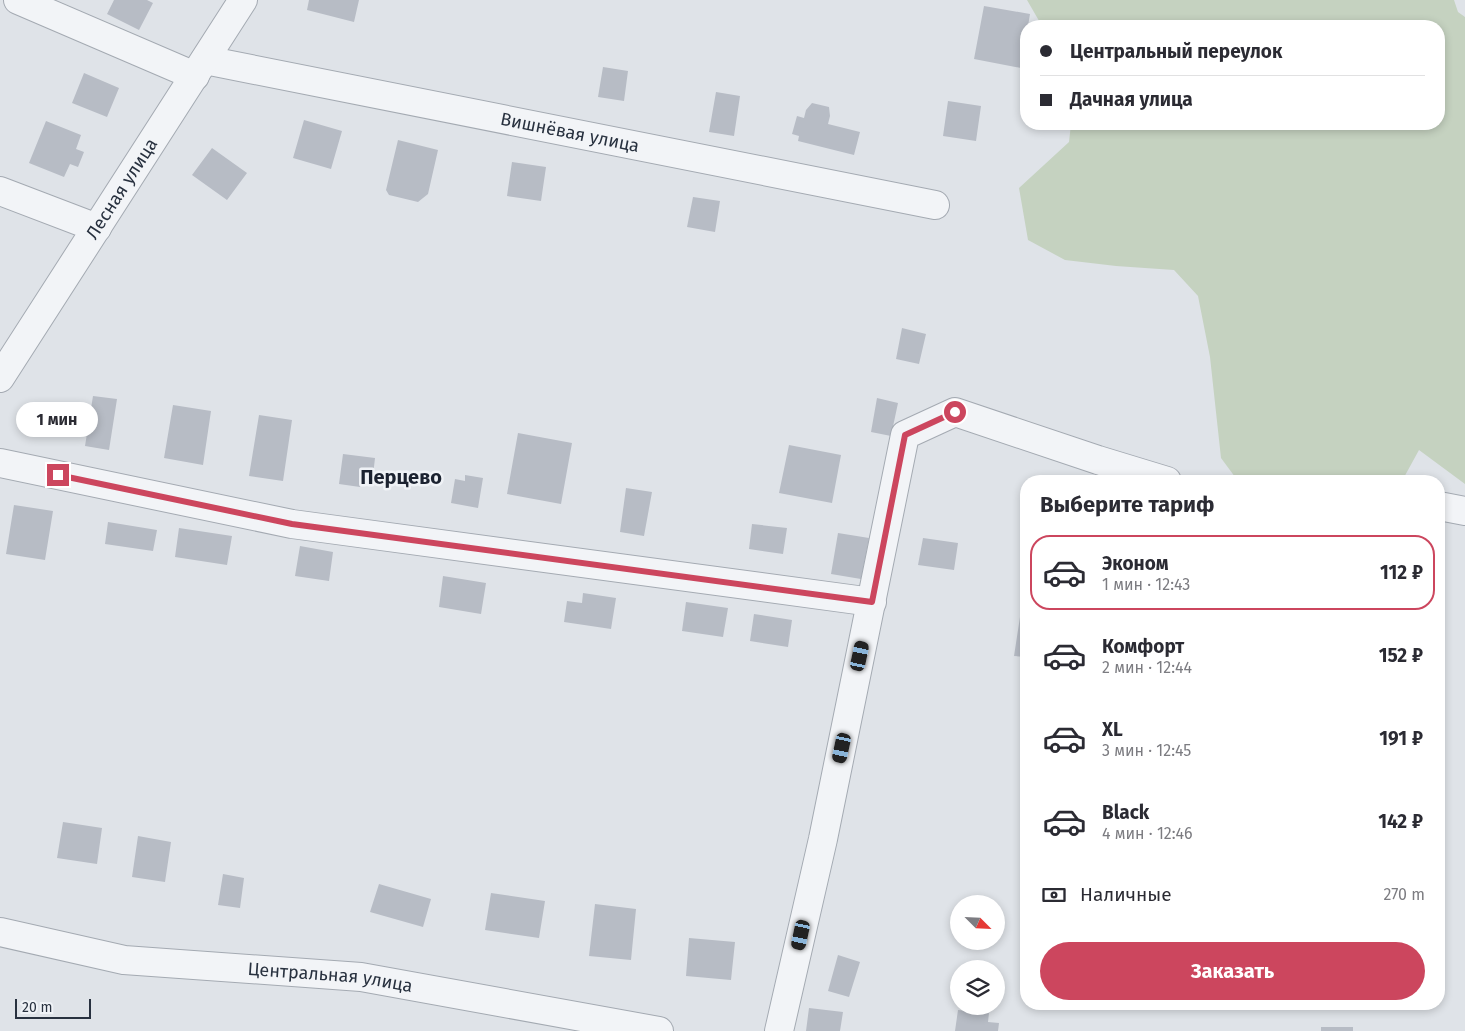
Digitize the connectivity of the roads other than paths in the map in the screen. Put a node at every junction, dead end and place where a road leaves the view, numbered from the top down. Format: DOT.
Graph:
graph roads {
  1 [pos="18,0"];
  2 [pos="243,0"];
  3 [pos="200,68"];
  4 [pos="0,191"];
  5 [pos="935,205"];
  6 [pos="98,228"];
  7 [pos="0,378"];
  8 [pos="0,463"];
  9 [pos="1147,475"];
  10 [pos="1445,507"];
  11 [pos="1465,511"];
  12 [pos="872,602"];
  13 [pos="0,932"];
  14 [pos="659,1031"];
  15 [pos="779,1031"];
  1 -- 3 [label="street, Вишнёвая улица"];
  2 -- 3 [label="street, Лесная улица"];
  3 -- 5 [label="street, Вишнёвая улица"];
  3 -- 6 [label="street, Лесная улица"];
  4 -- 6 [label="street"];
  6 -- 7 [label="street, Лесная улица"];
  8 -- 12 [label="street"];
  9 -- 12 [label="street"];
  10 -- 11 [label="street"];
  12 -- 15 [label="street"];
  13 -- 14 [label="street, Центральная улица"];
}
